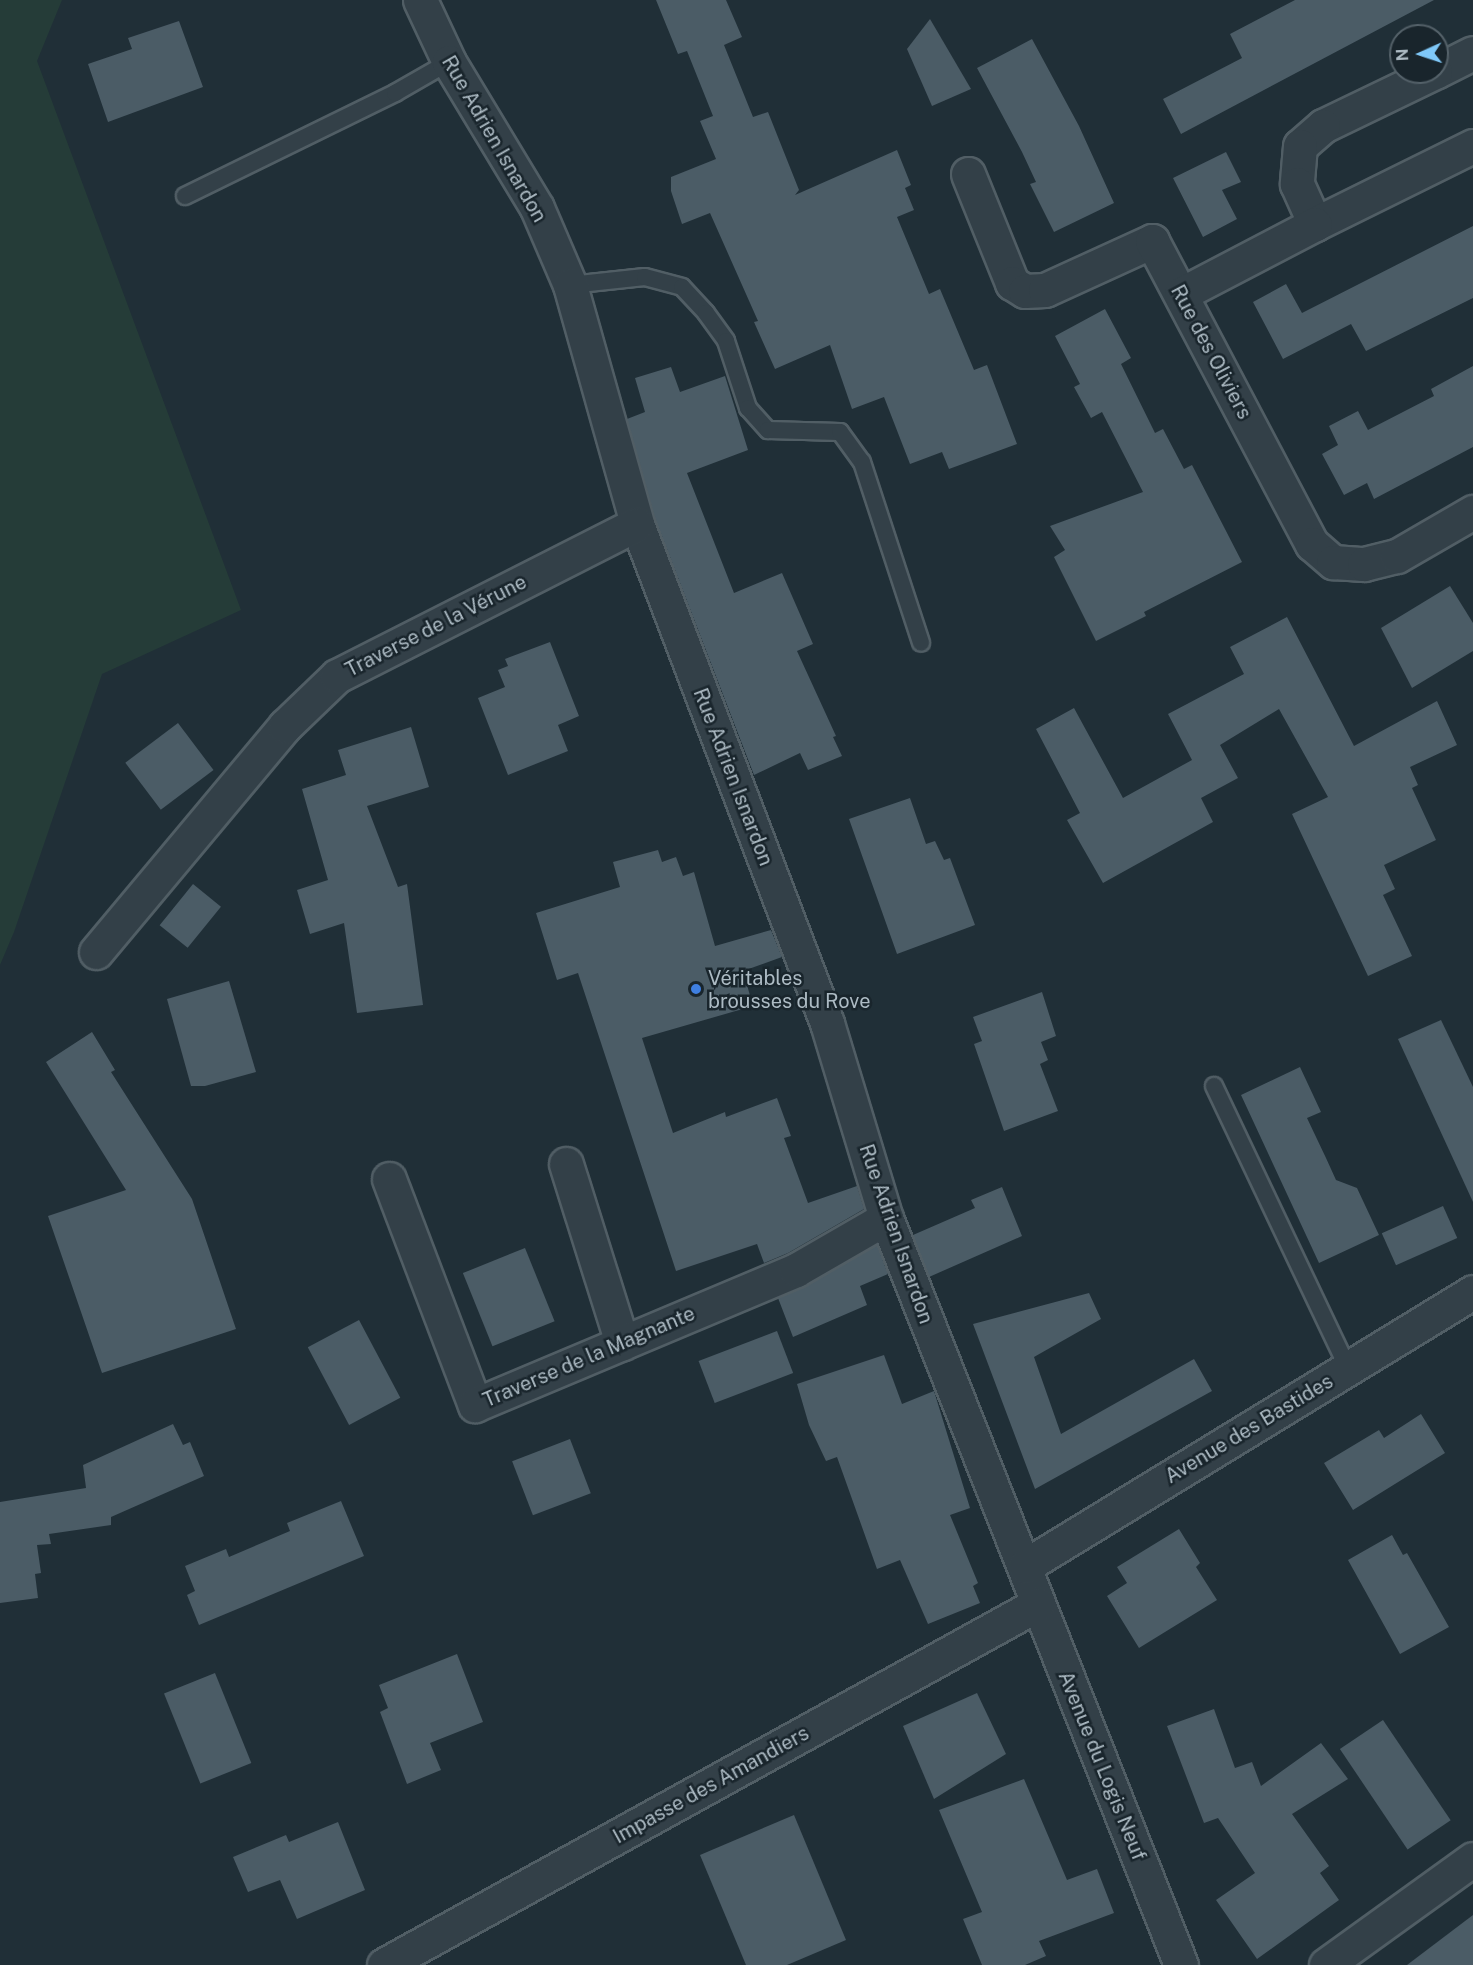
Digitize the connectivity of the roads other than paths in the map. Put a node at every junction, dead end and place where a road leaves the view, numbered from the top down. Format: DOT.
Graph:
graph roads {
  1 [pos="420,0"];
  2 [pos="1473,53"];
  3 [pos="449,62"];
  4 [pos="1449,65"];
  5 [pos="1409,84"];
  6 [pos="1473,146"];
  7 [pos="968,174"];
  8 [pos="185,196"];
  9 [pos="1315,224"];
  10 [pos="570,285"];
  11 [pos="1181,294"];
  12 [pos="1473,512"];
  13 [pos="637,524"];
  14 [pos="921,643"];
  15 [pos="96,952"];
  16 [pos="1214,1086"];
  17 [pos="566,1164"];
  18 [pos="389,1179"];
  19 [pos="886,1218"];
  20 [pos="1473,1292"];
  21 [pos="622,1343"];
  22 [pos="1348,1368"];
  23 [pos="1024,1566"];
  24 [pos="1038,1604"];
  25 [pos="1473,1859"];
  26 [pos="384,1965"];
  27 [pos="1181,1965"];
  28 [pos="1326,1965"];
  1 -- 3 [label="street, Rue Adrien Isnardon"];
  2 -- 4 [label="street"];
  3 -- 8 [label="lane"];
  3 -- 10 [label="street, Rue Adrien Isnardon"];
  5 -- 9 [label="street"];
  6 -- 9 [label="street"];
  7 -- 11 [label="street, Rue des Oliviers"];
  9 -- 11 [label="street"];
  10 -- 13 [label="street, Rue Adrien Isnardon"];
  10 -- 14 [label="lane"];
  11 -- 12 [label="street, Rue des Oliviers"];
  13 -- 15 [label="street, Traverse de la Vérune"];
  13 -- 19 [label="street, Rue Adrien Isnardon"];
  16 -- 22 [label="lane"];
  17 -- 21 [label="street, Traverse de la Magnante"];
  18 -- 21 [label="street, Traverse de la Magnante"];
  19 -- 21 [label="street, Traverse de la Magnante"];
  19 -- 23 [label="street, Rue Adrien Isnardon"];
  20 -- 22 [label="street, Avenue des Bastides"];
  22 -- 23 [label="street, Avenue des Bastides"];
  23 -- 24 [label="street, Avenue du Logis Neuf"];
  24 -- 26 [label="street, Impasse des Amandiers"];
  24 -- 27 [label="street, Avenue du Logis Neuf"];
  25 -- 28 [label="street"];
}
